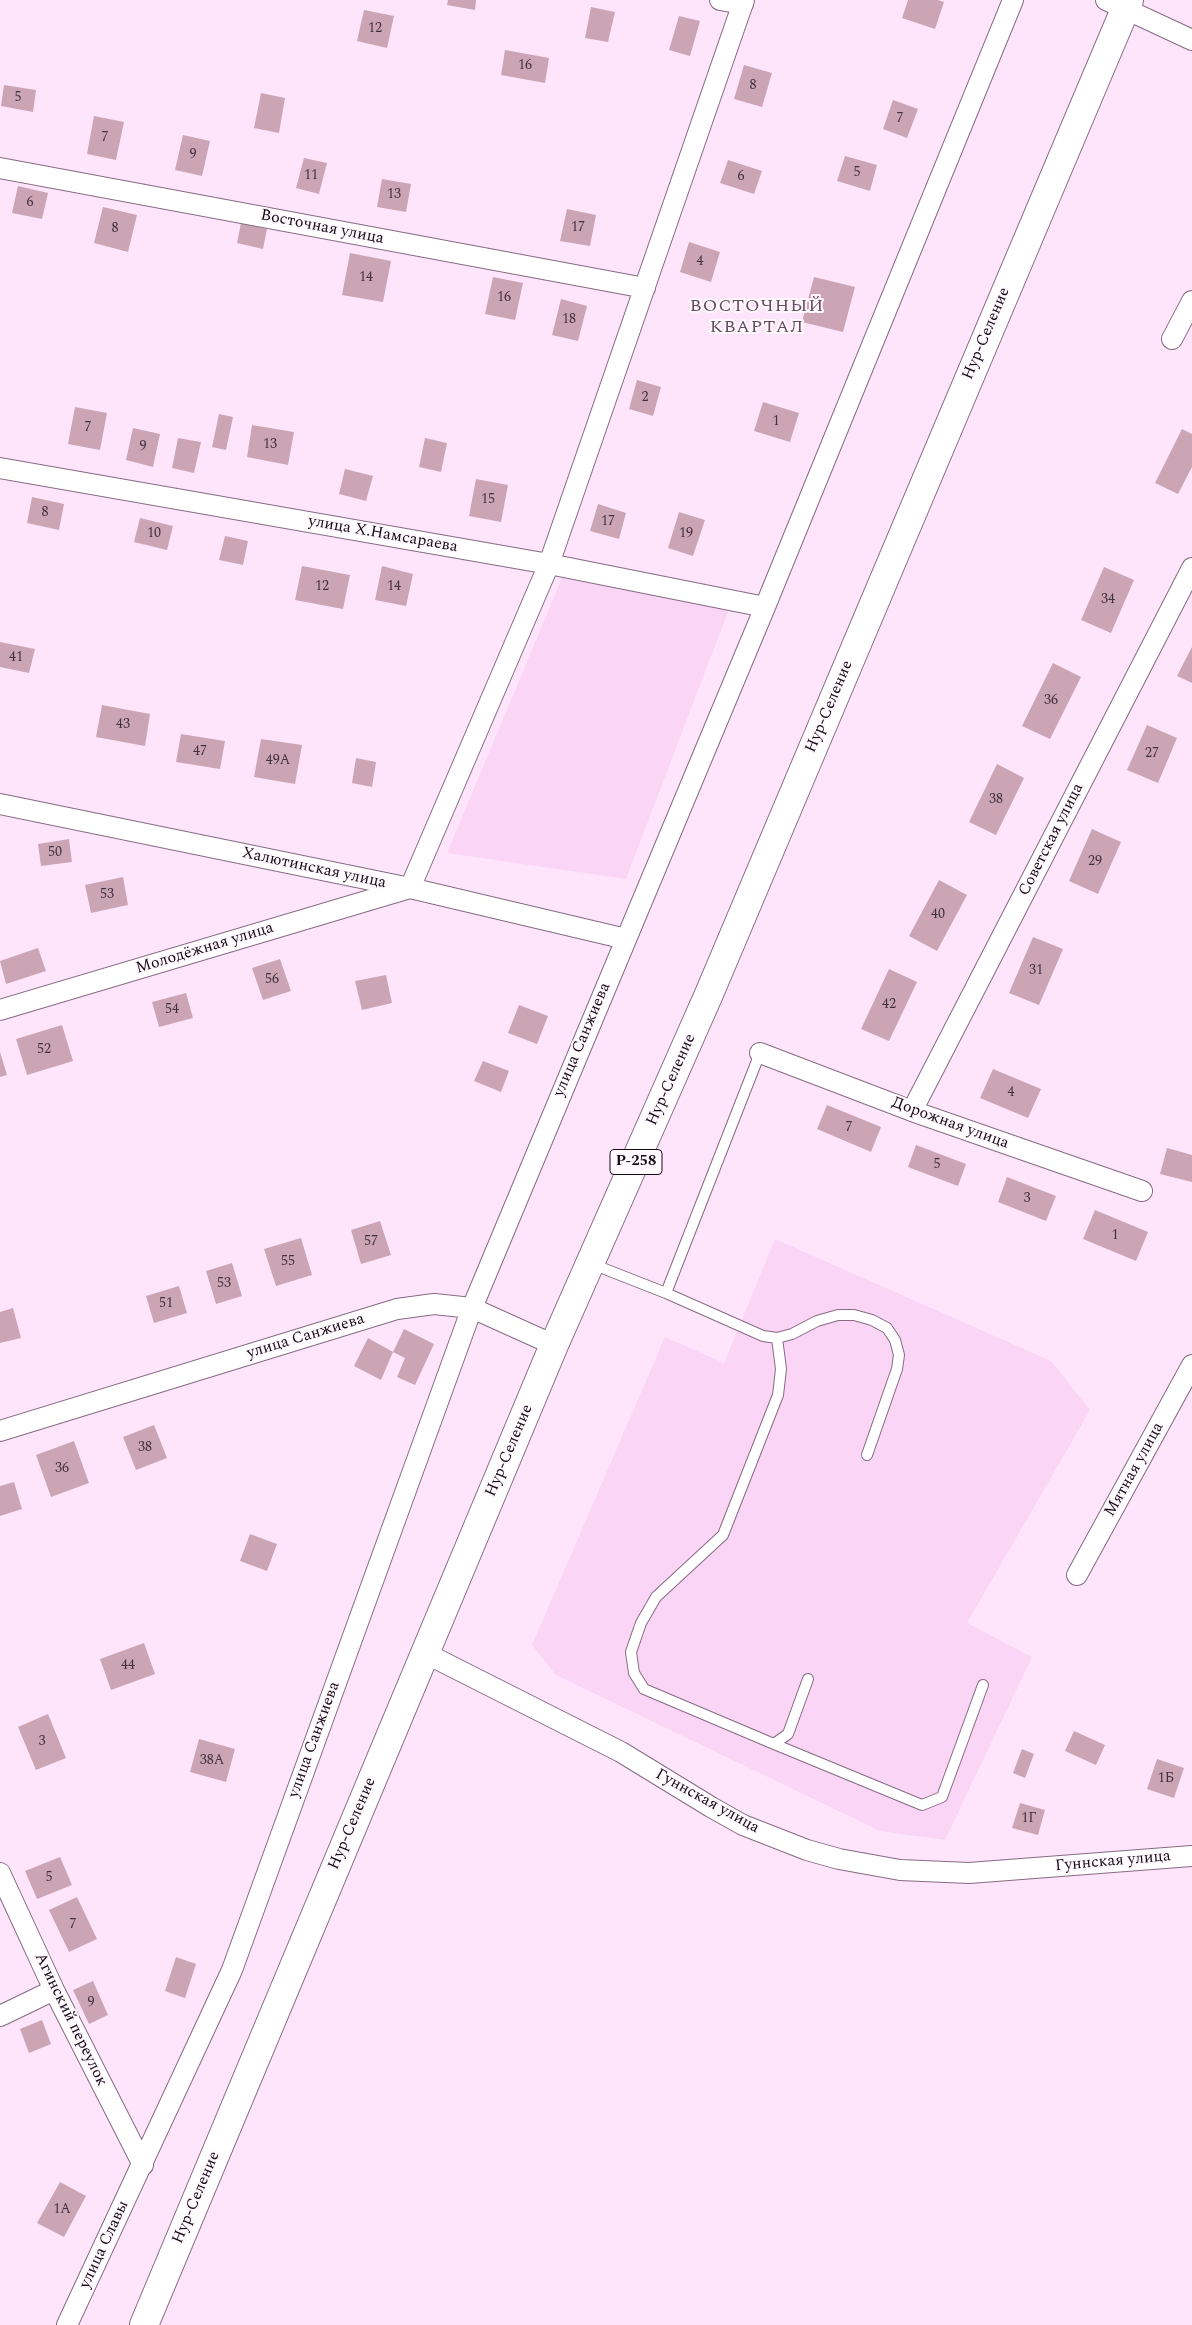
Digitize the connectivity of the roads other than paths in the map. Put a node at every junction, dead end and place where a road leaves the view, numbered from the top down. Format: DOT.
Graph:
graph roads {
  1 [pos="720,0"];
  2 [pos="1012,0"];
  3 [pos="743,2"];
  4 [pos="1120,3"];
  5 [pos="1192,40"];
  6 [pos="0,168"];
  7 [pos="645,288"];
  8 [pos="1192,301"];
  9 [pos="1172,339"];
  10 [pos="0,468"];
  11 [pos="549,564"];
  12 [pos="1192,568"];
  13 [pos="765,607"];
  14 [pos="0,804"];
  15 [pos="410,888"];
  16 [pos="626,939"];
  17 [pos="0,1010"];
  18 [pos="760,1053"];
  19 [pos="912,1111"];
  20 [pos="1142,1191"];
  21 [pos="592,1264"];
  22 [pos="666,1293"];
  23 [pos="472,1308"];
  24 [pos="777,1338"];
  25 [pos="554,1345"];
  26 [pos="1192,1365"];
  27 [pos="0,1431"];
  28 [pos="867,1455"];
  29 [pos="1078,1575"];
  30 [pos="425,1653"];
  31 [pos="808,1679"];
  32 [pos="983,1686"];
  33 [pos="774,1744"];
  34 [pos="1192,1856"];
  35 [pos="0,1873"];
  36 [pos="54,1990"];
  37 [pos="0,2016"];
  38 [pos="143,2165"];
  39 [pos="67,2325"];
  40 [pos="144,2325"];
  1 -- 3 [label="street"];
  2 -- 13 [label="street, улица Санжиева"];
  3 -- 7 [label="street"];
  4 -- 5 [label="street"];
  4 -- 21 [label="highway, Нур-Селение / Р-258"];
  6 -- 7 [label="street, Восточная улица"];
  7 -- 11 [label="street"];
  8 -- 9 [label="street"];
  10 -- 11 [label="street, улица Х.Намсараева"];
  11 -- 13 [label="street, улица Х.Намсараева"];
  11 -- 15 [label="street"];
  12 -- 19 [label="street, Советская улица"];
  13 -- 16 [label="street, улица Санжиева"];
  14 -- 15 [label="street, Халютинская улица"];
  15 -- 16 [label="street, Халютинская улица"];
  15 -- 17 [label="street, Молодёжная улица"];
  16 -- 23 [label="street, улица Санжиева"];
  18 -- 19 [label="street, Дорожная улица"];
  18 -- 22 [label="lane"];
  19 -- 20 [label="street, Дорожная улица"];
  21 -- 22 [label="lane"];
  21 -- 25 [label="highway, Нур-Селение / Р-258"];
  22 -- 24 [label="lane"];
  23 -- 25 [label="street, улица Санжиева"];
  23 -- 27 [label="street, улица Санжиева"];
  23 -- 38 [label="street, улица Санжиева"];
  24 -- 28 [label="lane"];
  24 -- 33 [label="lane"];
  25 -- 30 [label="highway, Нур-Селение / Р-258"];
  26 -- 29 [label="street, Мятная улица"];
  30 -- 34 [label="street, Гуннская улица"];
  30 -- 40 [label="highway, Нур-Селение / Р-258"];
  31 -- 33 [label="lane"];
  32 -- 33 [label="lane"];
  35 -- 36 [label="street, Агинский переулок"];
  36 -- 37 [label="street"];
  36 -- 38 [label="street, Агинский переулок"];
  38 -- 39 [label="street, улица Славы"];
}
